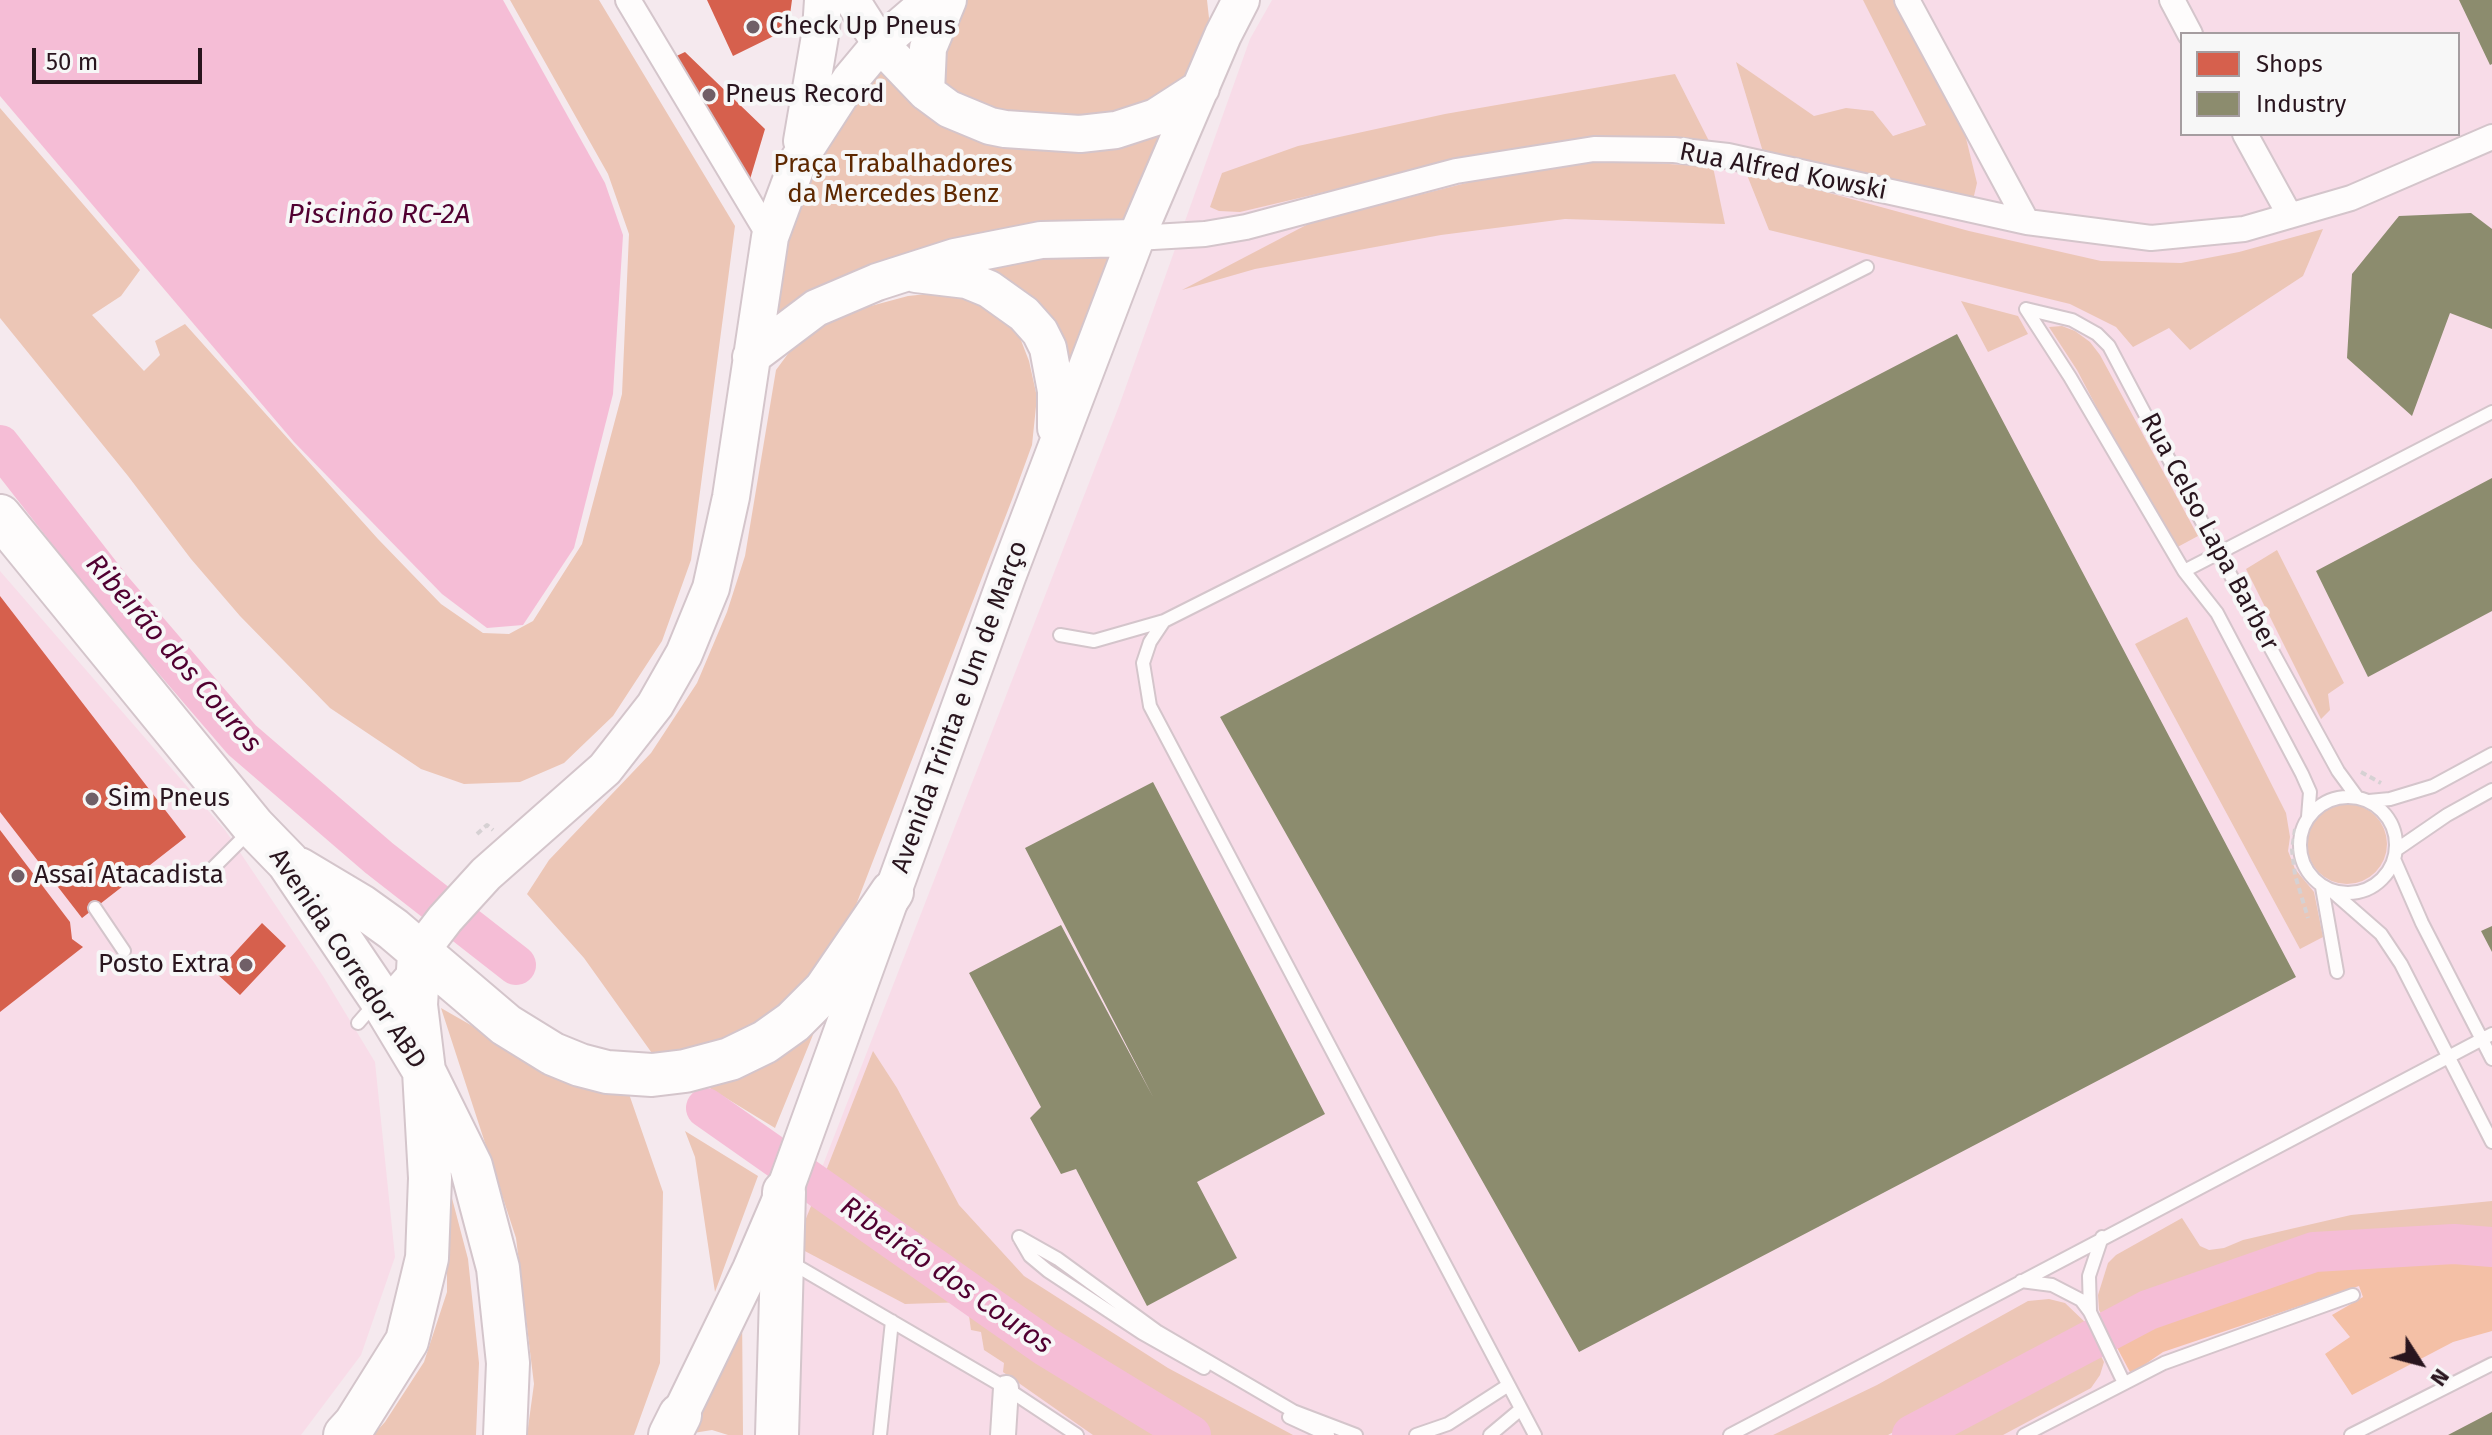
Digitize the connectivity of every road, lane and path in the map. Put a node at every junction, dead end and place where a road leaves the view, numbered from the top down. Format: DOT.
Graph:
graph roads {
  1 [pos="628,0"];
  2 [pos="823,0"];
  3 [pos="852,0"];
  4 [pos="931,0"];
  5 [pos="948,0"];
  6 [pos="1219,0"];
  7 [pos="1241,0"];
  8 [pos="1907,0"];
  9 [pos="2172,0"];
  10 [pos="2189,32"];
  11 [pos="1223,35"];
  12 [pos="880,44"];
  13 [pos="1201,88"];
  14 [pos="926,92"];
  15 [pos="2246,136"];
  16 [pos="2492,137"];
  17 [pos="799,159"];
  18 [pos="2289,214"];
  19 [pos="2027,222"];
  20 [pos="770,237"];
  21 [pos="1136,238"];
  22 [pos="1867,267"];
  23 [pos="906,273"];
  24 [pos="751,357"];
  25 [pos="2492,412"];
  26 [pos="1056,447"];
  27 [pos="0,516"];
  28 [pos="2219,554"];
  29 [pos="2184,571"];
  30 [pos="1164,621"];
  31 [pos="1060,635"];
  32 [pos="2492,754"];
  33 [pos="2354,762"];
  34 [pos="2492,790"];
  35 [pos="2412,792"];
  36 [pos="2363,799"];
  37 [pos="2308,817"];
  38 [pos="2295,824"];
  39 [pos="254,827"];
  40 [pos="477,834"];
  41 [pos="498,835"];
  42 [pos="2395,854"];
  43 [pos="288,862"];
  44 [pos="208,873"];
  45 [pos="2328,889"];
  46 [pos="892,892"];
  47 [pos="95,908"];
  48 [pos="2332,939"];
  49 [pos="425,945"];
  50 [pos="124,951"];
  51 [pos="2337,972"];
  52 [pos="369,1011"];
  53 [pos="2486,1036"];
  54 [pos="2448,1056"];
  55 [pos="2492,1059"];
  56 [pos="424,1071"];
  57 [pos="2492,1142"];
  58 [pos="785,1186"];
  59 [pos="2102,1237"];
  60 [pos="780,1256"];
  61 [pos="2021,1281"];
  62 [pos="2353,1295"];
  63 [pos="2090,1312"];
  64 [pos="892,1321"];
  65 [pos="2492,1364"];
  66 [pos="2124,1383"];
  67 [pos="1507,1386"];
  68 [pos="1006,1388"];
  69 [pos="1521,1409"];
  70 [pos="675,1425"];
  71 [pos="345,1435"];
  72 [pos="505,1435"];
  73 [pos="777,1435"];
  74 [pos="880,1435"];
  75 [pos="1003,1435"];
  76 [pos="1077,1435"];
  77 [pos="1328,1435"];
  78 [pos="1356,1435"];
  79 [pos="1416,1435"];
  80 [pos="1490,1435"];
  81 [pos="1535,1435"];
  82 [pos="1730,1435"];
  83 [pos="2024,1435"];
  84 [pos="2351,1435"];
  1 -- 20 [label="street"];
  2 -- 17 [label="main road"];
  3 -- 12 [label="street"];
  4 -- 12 [label="main road"];
  5 -- 14 [label="main road"];
  6 -- 11 [label="main road"];
  7 -- 11 [label="main road, Avenida Trinta e Um de Março"];
  8 -- 19 [label="street"];
  9 -- 10 [label="street"];
  11 -- 13 [label="main road, Avenida Trinta e Um de Março"];
  12 -- 14 [label="main road"];
  12 -- 17 [label="main road"];
  13 -- 14 [label="main road"];
  13 -- 21 [label="main road, Avenida Trinta e Um de Março"];
  15 -- 18 [label="street"];
  16 -- 18 [label="street, Rua Alfred Kowski"];
  17 -- 20 [label="main road"];
  18 -- 19 [label="street, Rua Alfred Kowski"];
  19 -- 21 [label="street, Rua Alfred Kowski"];
  20 -- 24 [label="main road"];
  21 -- 23 [label="main road"];
  21 -- 26 [label="main road, Avenida Trinta e Um de Março"];
  22 -- 30 [label="lane"];
  23 -- 24 [label="main road"];
  23 -- 26 [label="main road"];
  24 -- 49 [label="main road"];
  25 -- 28 [label="lane"];
  26 -- 46 [label="main road, Avenida Trinta e Um de Março"];
  27 -- 39 [label="highway, Avenida Corredor ABD"];
  28 -- 29 [label="lane"];
  28 -- 29 [label="lane, Rua Celso Lapa Barber"];
  28 -- 36 [label="lane, Rua Celso Lapa Barber"];
  29 -- 37 [label="lane"];
  30 -- 31 [label="lane"];
  30 -- 67 [label="lane"];
  32 -- 35 [label="lane"];
  33 -- 35 [label="path"];
  34 -- 42 [label="lane"];
  35 -- 36 [label="lane"];
  36 -- 37 [label="lane"];
  36 -- 42 [label="lane"];
  37 -- 45 [label="lane"];
  38 -- 48 [label="path"];
  39 -- 43 [label="highway, Avenida Corredor ABD"];
  39 -- 44 [label="lane"];
  40 -- 41 [label="path"];
  42 -- 45 [label="lane"];
  42 -- 53 [label="lane"];
  43 -- 49 [label="highway"];
  43 -- 52 [label="highway, Avenida Corredor ABD"];
  45 -- 48 [label="lane"];
  45 -- 54 [label="lane"];
  46 -- 49 [label="highway"];
  46 -- 58 [label="main road, Avenida Trinta e Um de Março"];
  47 -- 50 [label="lane"];
  48 -- 51 [label="lane"];
  49 -- 52 [label="lane"];
  49 -- 56 [label="highway"];
  52 -- 56 [label="highway, Avenida Corredor ABD"];
  53 -- 54 [label="lane"];
  53 -- 55 [label="lane"];
  54 -- 57 [label="lane"];
  54 -- 59 [label="lane"];
  56 -- 71 [label="highway"];
  56 -- 72 [label="highway, Avenida Corredor ABD"];
  58 -- 60 [label="highway"];
  58 -- 70 [label="main road, Avenida Trinta e Um de Março"];
  59 -- 61 [label="lane"];
  59 -- 63 [label="lane"];
  60 -- 64 [label="lane"];
  60 -- 73 [label="highway"];
  61 -- 63 [label="lane"];
  61 -- 82 [label="lane"];
  62 -- 66 [label="lane"];
  63 -- 66 [label="lane"];
  64 -- 68 [label="lane"];
  64 -- 74 [label="lane"];
  65 -- 84 [label="lane"];
  66 -- 83 [label="lane"];
  67 -- 69 [label="lane"];
  67 -- 79 [label="lane"];
  68 -- 75 [label="street"];
  68 -- 76 [label="lane"];
  69 -- 80 [label="lane"];
  69 -- 81 [label="lane"];
  77 -- 78 [label="lane"];
}
